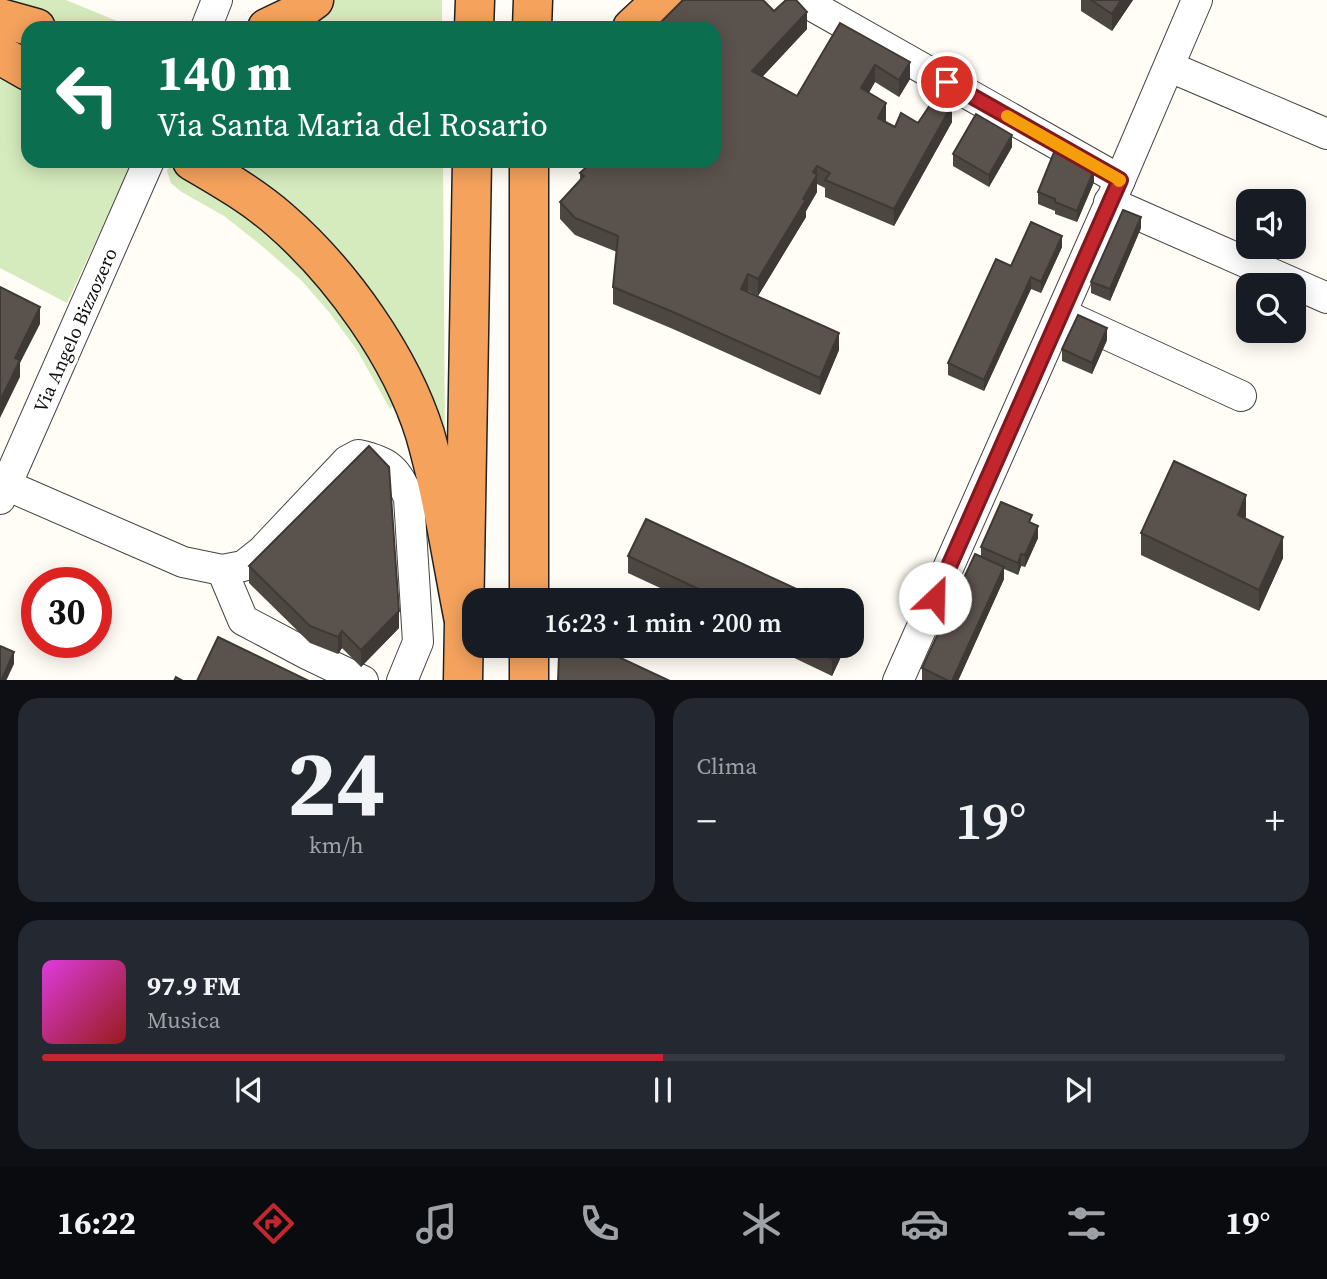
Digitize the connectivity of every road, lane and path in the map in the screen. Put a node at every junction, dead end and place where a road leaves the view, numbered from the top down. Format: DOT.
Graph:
graph roads {
  1 [pos="217,0"];
  2 [pos="314,0"];
  3 [pos="475,0"];
  4 [pos="513,0"];
  5 [pos="533,0"];
  6 [pos="662,0"];
  7 [pos="802,0"];
  8 [pos="1197,0"];
  9 [pos="0,18"];
  10 [pos="209,21"];
  11 [pos="282,21"];
  12 [pos="474,21"];
  13 [pos="513,21"];
  14 [pos="532,21"];
  15 [pos="640,21"];
  16 [pos="21,24"];
  17 [pos="0,33"];
  18 [pos="21,42"];
  19 [pos="0,55"];
  20 [pos="21,67"];
  21 [pos="1170,67"];
  22 [pos="1327,134"];
  23 [pos="146,168"];
  24 [pos="204,168"];
  25 [pos="472,168"];
  26 [pos="514,168"];
  27 [pos="529,168"];
  28 [pos="1115,191"];
  29 [pos="1327,298"];
  30 [pos="1061,313"];
  31 [pos="1241,396"];
  32 [pos="3,492"];
  33 [pos="222,570"];
  34 [pos="464,588"];
  35 [pos="515,588"];
  36 [pos="529,588"];
  37 [pos="462,611"];
  38 [pos="463,658"];
  39 [pos="515,658"];
  40 [pos="529,658"];
  41 [pos="361,680"];
  42 [pos="402,680"];
  43 [pos="463,680"];
  44 [pos="515,680"];
  45 [pos="529,680"];
  46 [pos="898,680"];
  1 -- 10 [label="street"];
  2 -- 11 [label="highway"];
  3 -- 12 [label="highway"];
  4 -- 13 [label="highway"];
  5 -- 14 [label="highway"];
  6 -- 15 [label="highway"];
  7 -- 28 [label="street"];
  8 -- 21 [label="street"];
  9 -- 16 [label="highway"];
  17 -- 18 [label="highway"];
  19 -- 20 [label="highway"];
  21 -- 22 [label="street"];
  21 -- 28 [label="street"];
  23 -- 32 [label="street, Via Angelo Bizzozero"];
  24 -- 37 [label="highway"];
  25 -- 34 [label="highway"];
  26 -- 35 [label="highway"];
  27 -- 36 [label="highway"];
  28 -- 29 [label="street"];
  28 -- 30 [label="street"];
  30 -- 31 [label="street"];
  30 -- 46 [label="street"];
  32 -- 33 [label="street"];
  33 -- 41 [label="street"];
  33 -- 42 [label="street"];
  38 -- 43 [label="highway"];
  39 -- 44 [label="highway"];
  40 -- 45 [label="highway"];
}
